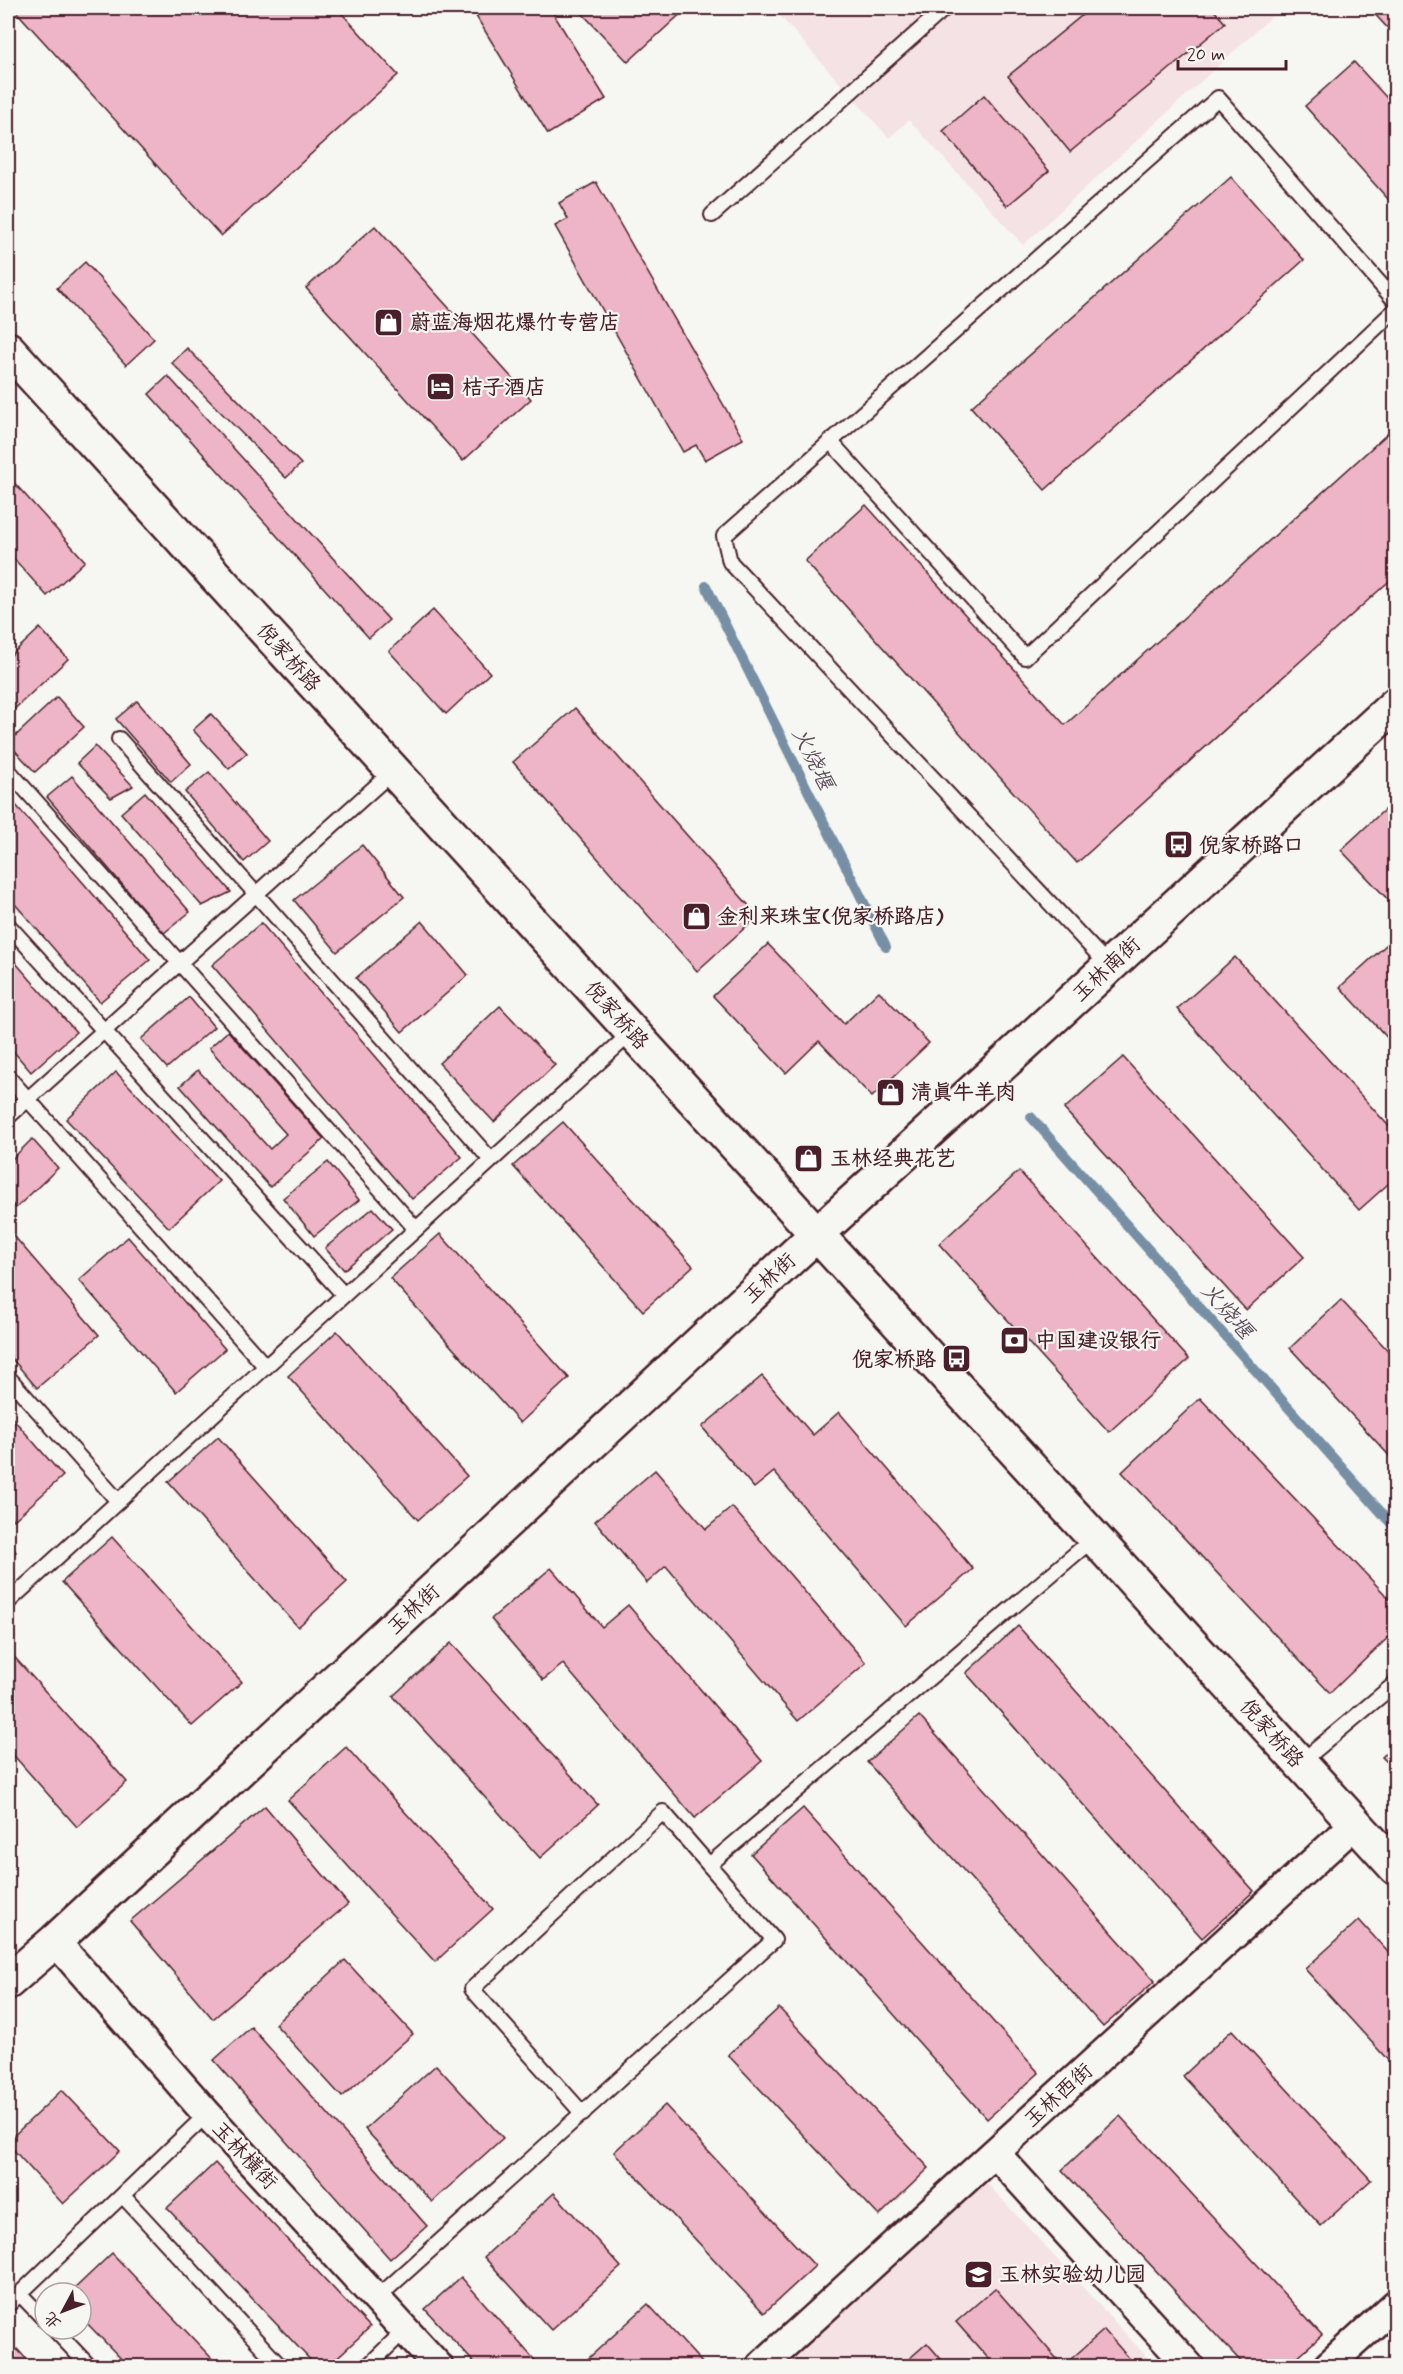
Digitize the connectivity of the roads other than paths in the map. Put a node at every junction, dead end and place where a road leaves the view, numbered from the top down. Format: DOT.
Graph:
graph roads {
  1 [pos="945,8"];
  2 [pos="712,215"];
  3 [pos="1395,302"];
  4 [pos="1395,309"];
  5 [pos="8,349"];
  6 [pos="830,441"];
  7 [pos="1395,704"];
  8 [pos="119,739"];
  9 [pos="8,770"];
  10 [pos="393,771"];
  11 [pos="256,894"];
  12 [pos="8,926"];
  13 [pos="179,963"];
  14 [pos="1109,966"];
  15 [pos="103,1031"];
  16 [pos="632,1032"];
  17 [pos="8,1077"];
  18 [pos="27,1099"];
  19 [pos="8,1117"];
  20 [pos="491,1160"];
  21 [pos="416,1229"];
  22 [pos="817,1234"];
  23 [pos="344,1295"];
  24 [pos="266,1367"];
  25 [pos="8,1377"];
  26 [pos="118,1501"];
  27 [pos="1094,1538"];
  28 [pos="8,1602"];
  29 [pos="1395,1683"];
  30 [pos="1300,1763"];
  31 [pos="1355,1824"];
  32 [pos="709,1865"];
  33 [pos="1395,1868"];
  34 [pos="55,1941"];
  35 [pos="8,1982"];
  36 [pos="207,2114"];
  37 [pos="583,2114"];
  38 [pos="995,2153"];
  39 [pos="123,2196"];
  40 [pos="20,2294"];
  41 [pos="376,2299"];
  42 [pos="1395,2304"];
  43 [pos="8,2306"];
  44 [pos="33,2308"];
  45 [pos="404,2331"];
  46 [pos="65,2341"];
  47 [pos="89,2367"];
  48 [pos="280,2367"];
  49 [pos="368,2367"];
  50 [pos="438,2367"];
  51 [pos="761,2367"];
  52 [pos="1189,2367"];
  53 [pos="1328,2367"];
  1 -- 2 [label="lane"];
  3 -- 6 [label="lane"];
  4 -- 6 [label="lane"];
  5 -- 10 [label="main road, 倪家桥路"];
  6 -- 14 [label="lane"];
  7 -- 14 [label="main road, 玉林南街"];
  8 -- 11 [label="lane"];
  9 -- 13 [label="lane"];
  10 -- 11 [label="lane"];
  10 -- 16 [label="main road, 倪家桥路"];
  11 -- 13 [label="lane"];
  11 -- 20 [label="lane"];
  12 -- 15 [label="lane"];
  13 -- 15 [label="lane"];
  13 -- 21 [label="lane"];
  14 -- 22 [label="main road, 玉林南街"];
  15 -- 18 [label="lane"];
  15 -- 23 [label="lane"];
  16 -- 20 [label="lane"];
  16 -- 22 [label="main road, 倪家桥路"];
  17 -- 18 [label="lane"];
  18 -- 19 [label="lane"];
  18 -- 24 [label="lane"];
  20 -- 21 [label="lane"];
  21 -- 23 [label="lane"];
  22 -- 27 [label="main road, 倪家桥路"];
  22 -- 34 [label="main road, 玉林街"];
  23 -- 24 [label="lane"];
  24 -- 26 [label="lane"];
  25 -- 26 [label="lane"];
  26 -- 28 [label="lane"];
  27 -- 30 [label="main road, 倪家桥路"];
  27 -- 32 [label="lane"];
  29 -- 30 [label="lane"];
  30 -- 31 [label="main road, 倪家桥路"];
  31 -- 33 [label="main road, 倪家桥路"];
  31 -- 38 [label="street, 玉林西街"];
  32 -- 37 [label="lane"];
  32 -- 37 [label="lane"];
  34 -- 35 [label="main road, 玉林街"];
  34 -- 36 [label="street, 玉林横街"];
  36 -- 39 [label="lane"];
  36 -- 41 [label="street, 玉林横街"];
  37 -- 41 [label="lane"];
  38 -- 51 [label="street, 玉林西街"];
  38 -- 52 [label="street"];
  39 -- 40 [label="lane"];
  39 -- 48 [label="lane"];
  40 -- 43 [label="lane"];
  40 -- 44 [label="lane"];
  41 -- 45 [label="street, 玉林横街"];
  42 -- 53 [label="street"];
  45 -- 49 [label="lane"];
  45 -- 50 [label="street, 玉林横街"];
  46 -- 47 [label="lane"];
}
